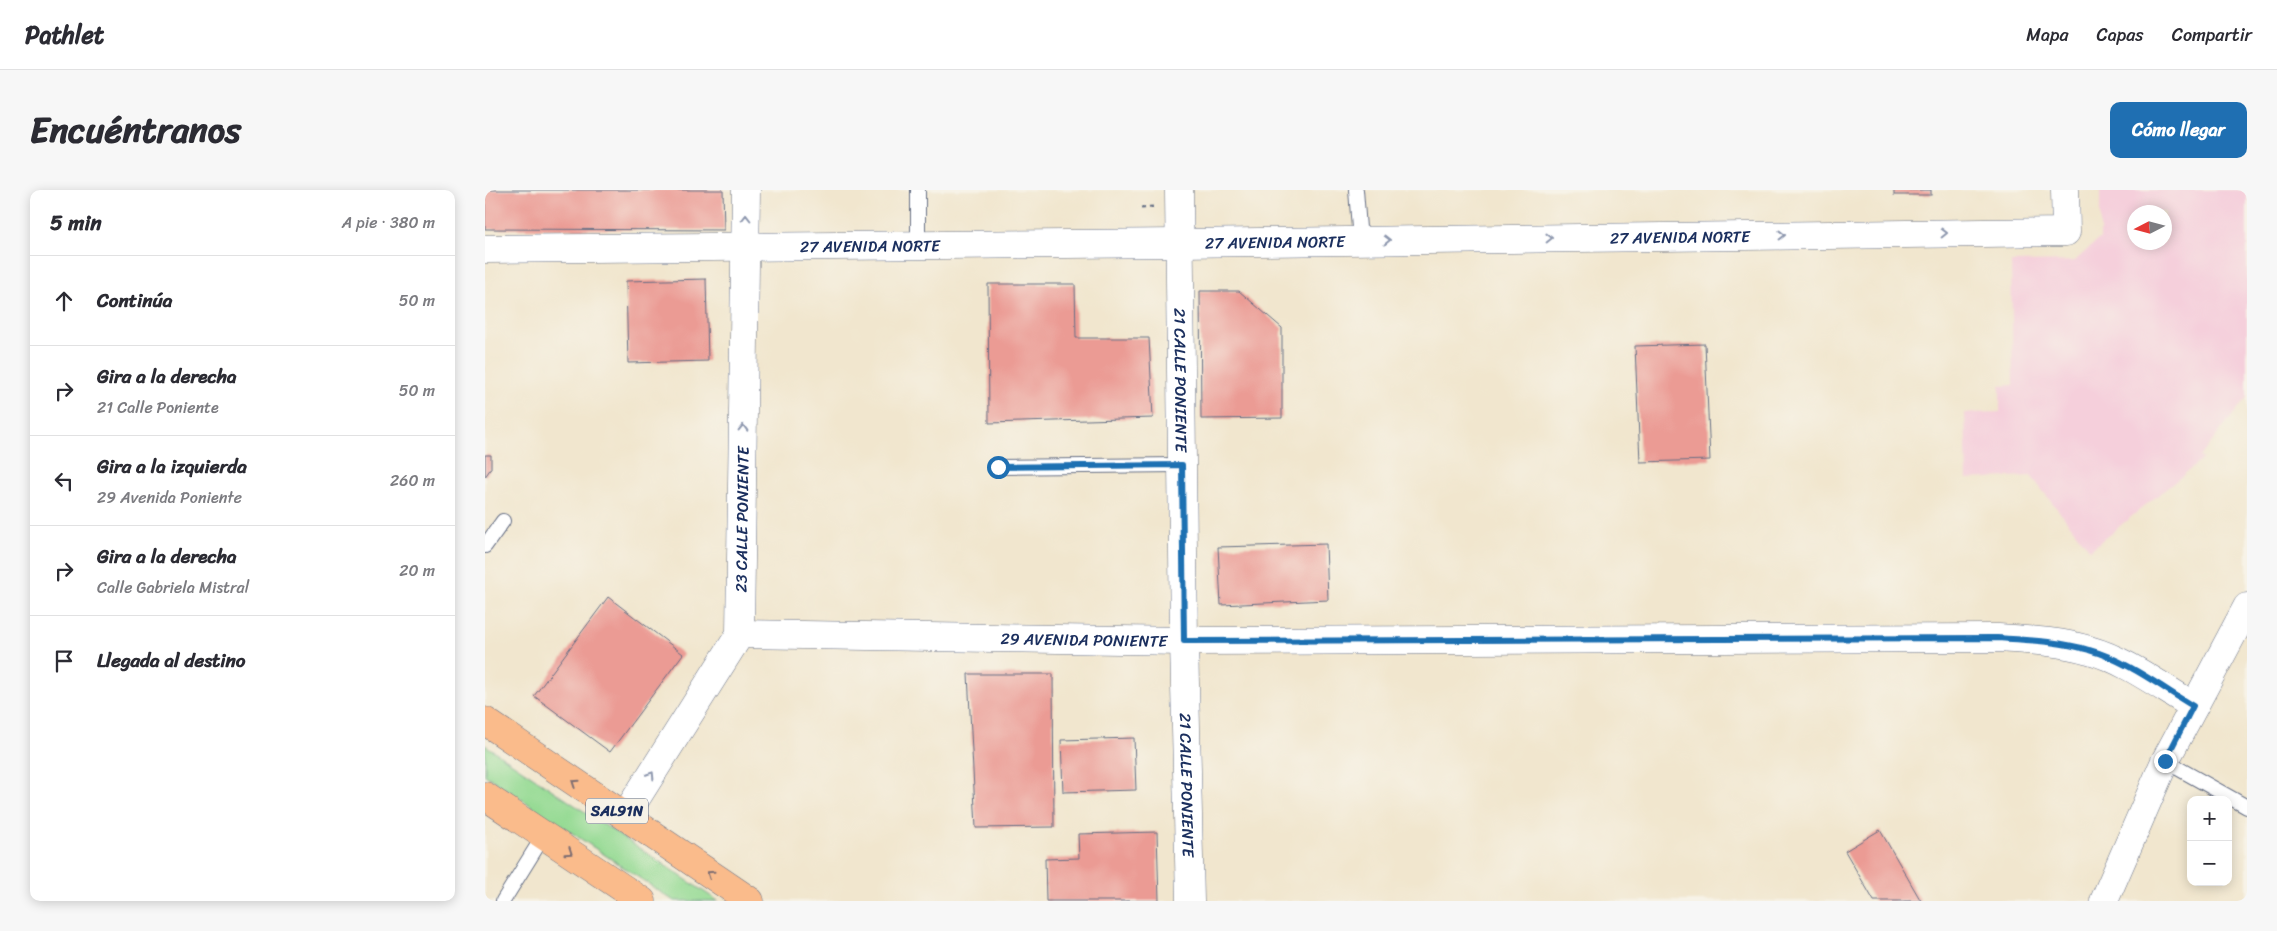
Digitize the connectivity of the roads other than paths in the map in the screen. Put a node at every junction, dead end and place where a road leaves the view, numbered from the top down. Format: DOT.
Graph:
graph roads {
  1 [pos="746,190"];
  2 [pos="918,190"];
  3 [pos="1179,190"];
  4 [pos="1356,190"];
  5 [pos="2065,190"];
  6 [pos="1359,241"];
  7 [pos="1180,243"];
  8 [pos="918,244"];
  9 [pos="746,245"];
  10 [pos="485,248"];
  11 [pos="1182,465"];
  12 [pos="998,467"];
  13 [pos="503,522"];
  14 [pos="485,546"];
  15 [pos="2247,606"];
  16 [pos="740,634"];
  17 [pos="1184,641"];
  18 [pos="2193,706"];
  19 [pos="485,721"];
  20 [pos="2165,761"];
  21 [pos="485,796"];
  22 [pos="2247,806"];
  23 [pos="625,816"];
  24 [pos="544,835"];
  25 [pos="503,901"];
  26 [pos="642,901"];
  27 [pos="750,901"];
  28 [pos="1190,901"];
  29 [pos="2104,901"];
  9 -- 1 [label="street, 23 CALLE PONIENTE, one-way"];
  2 -- 8 [label="lane"];
  3 -- 7 [label="street, 21 CALLE PONIENTE"];
  4 -- 6 [label="lane"];
  6 -- 5 [label="street, 27 AVENIDA NORTE, one-way"];
  6 -- 7 [label="street, 27 AVENIDA NORTE"];
  7 -- 8 [label="street, 27 AVENIDA NORTE"];
  7 -- 11 [label="street, 21 CALLE PONIENTE"];
  8 -- 9 [label="street, 27 AVENIDA NORTE"];
  9 -- 10 [label="street, 27 AVENIDA NORTE"];
  16 -- 9 [label="street, 23 CALLE PONIENTE, one-way"];
  11 -- 12 [label="lane"];
  11 -- 17 [label="street, 21 CALLE PONIENTE"];
  13 -- 14 [label="lane"];
  15 -- 18 [label="street"];
  16 -- 17 [label="street, 29 AVENIDA PONIENTE"];
  23 -- 16 [label="street, one-way"];
  17 -- 18 [label="street, 29 AVENIDA PONIENTE"];
  17 -- 28 [label="street, 21 CALLE PONIENTE"];
  18 -- 20 [label="street"];
  23 -- 19 [label="main road, SAL91N, one-way"];
  20 -- 22 [label="lane"];
  20 -- 29 [label="street"];
  21 -- 24 [label="main road"];
  27 -- 23 [label="main road, SAL91N, one-way"];
  24 -- 25 [label="lane"];
  24 -- 26 [label="main road, one-way"];
}
